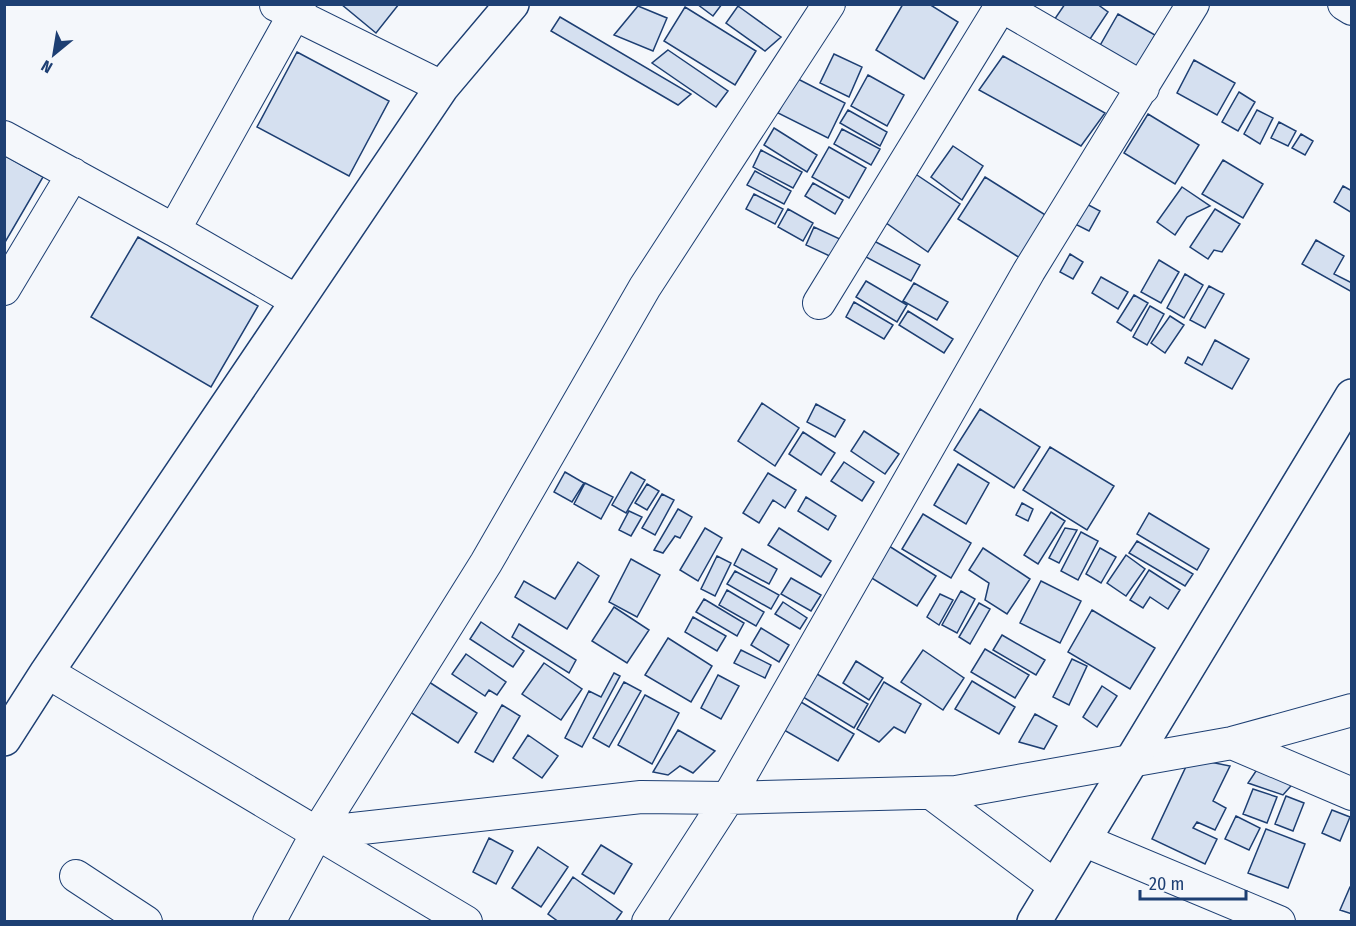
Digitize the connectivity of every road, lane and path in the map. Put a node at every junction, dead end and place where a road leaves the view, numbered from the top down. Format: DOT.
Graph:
graph roads {
  1 [pos="512,4"];
  2 [pos="829,4"];
  3 [pos="1193,4"];
  4 [pos="1344,4"];
  5 [pos="1000,5"];
  6 [pos="289,8"];
  7 [pos="1352,9"];
  8 [pos="442,87"];
  9 [pos="1143,88"];
  10 [pos="4,137"];
  11 [pos="74,174"];
  12 [pos="174,230"];
  13 [pos="4,289"];
  14 [pos="297,301"];
  15 [pos="819,303"];
  16 [pos="1352,396"];
  17 [pos="47,672"];
  18 [pos="1352,710"];
  19 [pos="9,721"];
  20 [pos="1232,743"];
  21 [pos="1131,761"];
  22 [pos="930,793"];
  23 [pos="1352,794"];
  24 [pos="728,798"];
  25 [pos="318,833"];
  26 [pos="1083,840"];
  27 [pos="76,876"];
  28 [pos="1055,886"];
  29 [pos="146,921"];
  30 [pos="268,921"];
  31 [pos="466,921"];
  32 [pos="648,921"];
  33 [pos="1034,921"];
  34 [pos="1278,921"];
  1 -- 8 [label="street"];
  2 -- 25 [label="street"];
  3 -- 9 [label="street"];
  4 -- 7 [label="street"];
  5 -- 9 [label="street"];
  5 -- 15 [label="street"];
  6 -- 8 [label="street"];
  6 -- 12 [label="street"];
  8 -- 14 [label="street"];
  9 -- 24 [label="street"];
  10 -- 11 [label="street"];
  11 -- 12 [label="street"];
  11 -- 13 [label="street"];
  12 -- 14 [label="street"];
  14 -- 17 [label="street"];
  16 -- 21 [label="street"];
  17 -- 19 [label="street"];
  17 -- 25 [label="street"];
  18 -- 20 [label="street"];
  20 -- 21 [label="street"];
  20 -- 23 [label="street"];
  21 -- 22 [label="street"];
  21 -- 26 [label="street"];
  22 -- 24 [label="street"];
  22 -- 28 [label="street"];
  24 -- 25 [label="street"];
  24 -- 32 [label="street"];
  25 -- 30 [label="street"];
  25 -- 31 [label="street"];
  26 -- 28 [label="street"];
  26 -- 34 [label="street"];
  27 -- 29 [label="street"];
  28 -- 33 [label="street"];
}
